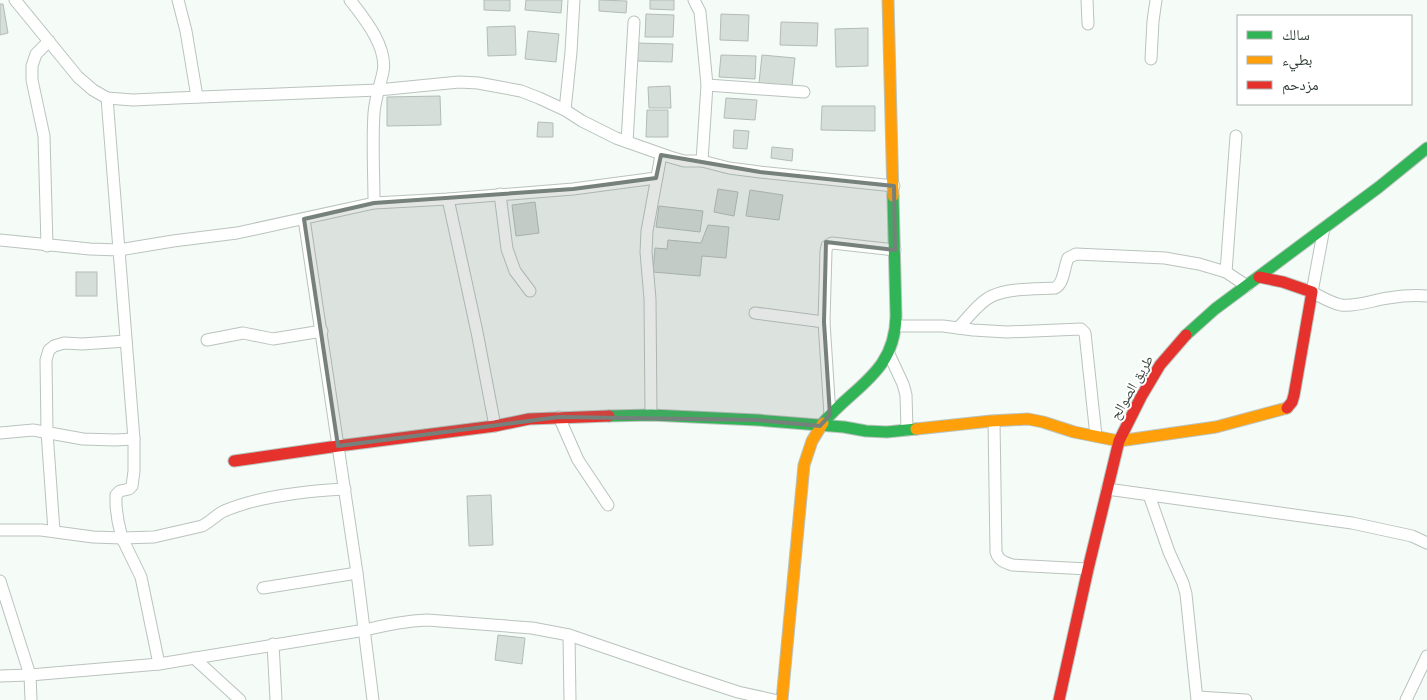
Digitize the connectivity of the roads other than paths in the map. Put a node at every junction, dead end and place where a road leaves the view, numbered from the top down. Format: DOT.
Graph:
graph roads {
  1 [pos="15,0"];
  2 [pos="178,0"];
  3 [pos="350,0"];
  4 [pos="574,0"];
  5 [pos="694,0"];
  6 [pos="888,0"];
  7 [pos="1087,0"];
  8 [pos="1156,0"];
  9 [pos="634,22"];
  10 [pos="1088,24"];
  11 [pos="49,41"];
  12 [pos="1151,58"];
  13 [pos="707,85"];
  14 [pos="378,90"];
  15 [pos="804,92"];
  16 [pos="197,97"];
  17 [pos="107,98"];
  18 [pos="565,110"];
  19 [pos="1236,136"];
  20 [pos="626,142"];
  21 [pos="1427,148"];
  22 [pos="661,155"];
  23 [pos="702,161"];
  24 [pos="656,178"];
  25 [pos="894,186"];
  26 [pos="500,194"];
  27 [pos="448,199"];
  28 [pos="374,203"];
  29 [pos="304,219"];
  30 [pos="1324,228"];
  31 [pos="0,240"];
  32 [pos="47,246"];
  33 [pos="119,250"];
  34 [pos="895,250"];
  35 [pos="1226,272"];
  36 [pos="1259,277"];
  37 [pos="1247,286"];
  38 [pos="530,291"];
  39 [pos="1312,292"];
  40 [pos="1427,296"];
  41 [pos="755,313"];
  42 [pos="824,322"];
  43 [pos="896,326"];
  44 [pos="958,328"];
  45 [pos="322,331"];
  46 [pos="207,340"];
  47 [pos="126,341"];
  48 [pos="889,354"];
  49 [pos="651,415"];
  50 [pos="830,415"];
  51 [pos="559,417"];
  52 [pos="994,421"];
  53 [pos="494,426"];
  54 [pos="820,426"];
  55 [pos="907,430"];
  56 [pos="47,432"];
  57 [pos="0,433"];
  58 [pos="1096,436"];
  59 [pos="134,439"];
  60 [pos="1119,441"];
  61 [pos="338,446"];
  62 [pos="234,461"];
  63 [pos="345,489"];
  64 [pos="1107,489"];
  65 [pos="1149,495"];
  66 [pos="608,505"];
  67 [pos="0,530"];
  68 [pos="54,531"];
  69 [pos="122,538"];
  70 [pos="1427,543"];
  71 [pos="1088,569"];
  72 [pos="358,573"];
  73 [pos="0,581"];
  74 [pos="263,588"];
  75 [pos="364,630"];
  76 [pos="569,635"];
  77 [pos="273,644"];
  78 [pos="1427,656"];
  79 [pos="194,658"];
  80 [pos="159,664"];
  81 [pos="30,675"];
  82 [pos="0,676"];
  83 [pos="1198,699"];
  84 [pos="31,700"];
  85 [pos="240,700"];
  86 [pos="276,700"];
  87 [pos="373,700"];
  88 [pos="570,700"];
  89 [pos="774,700"];
  90 [pos="782,700"];
  91 [pos="1059,700"];
  92 [pos="1246,700"];
  93 [pos="1406,700"];
  1 -- 11 [label="street"];
  2 -- 16 [label="street"];
  3 -- 14 [label="street"];
  4 -- 18 [label="street"];
  5 -- 13 [label="street"];
  6 -- 25 [label="street"];
  7 -- 10 [label="street"];
  8 -- 12 [label="street"];
  9 -- 20 [label="street"];
  11 -- 17 [label="street"];
  11 -- 32 [label="street"];
  13 -- 15 [label="street"];
  13 -- 23 [label="street"];
  14 -- 16 [label="street"];
  14 -- 18 [label="street"];
  14 -- 28 [label="street"];
  16 -- 17 [label="street"];
  17 -- 33 [label="street"];
  18 -- 20 [label="street"];
  19 -- 35 [label="street"];
  20 -- 22 [label="street"];
  21 -- 30 [label="street, طريق الصوالح"];
  22 -- 23 [label="street"];
  22 -- 24 [label="street"];
  23 -- 25 [label="street"];
  24 -- 26 [label="street"];
  24 -- 49 [label="street"];
  25 -- 34 [label="street"];
  26 -- 27 [label="street"];
  26 -- 38 [label="street"];
  27 -- 28 [label="street"];
  27 -- 53 [label="street"];
  28 -- 29 [label="street"];
  29 -- 33 [label="street"];
  29 -- 45 [label="street"];
  30 -- 36 [label="street, طريق الصوالح"];
  30 -- 39 [label="street"];
  31 -- 32 [label="street"];
  32 -- 33 [label="street"];
  33 -- 47 [label="street"];
  34 -- 42 [label="street"];
  34 -- 43 [label="street"];
  35 -- 37 [label="street"];
  35 -- 44 [label="street"];
  36 -- 37 [label="street, طريق الصوالح"];
  36 -- 39 [label="street"];
  37 -- 60 [label="street, طريق الصوالح"];
  39 -- 40 [label="street"];
  39 -- 60 [label="street"];
  41 -- 42 [label="street"];
  42 -- 50 [label="street"];
  43 -- 44 [label="street"];
  43 -- 48 [label="street"];
  44 -- 58 [label="street"];
  45 -- 46 [label="street"];
  45 -- 61 [label="street"];
  47 -- 56 [label="street"];
  47 -- 59 [label="street"];
  48 -- 50 [label="street"];
  48 -- 55 [label="street"];
  49 -- 51 [label="street"];
  49 -- 54 [label="street"];
  50 -- 54 [label="street"];
  51 -- 53 [label="street"];
  51 -- 66 [label="street"];
  52 -- 55 [label="street"];
  52 -- 58 [label="street"];
  52 -- 71 [label="street"];
  53 -- 61 [label="street"];
  54 -- 55 [label="street"];
  54 -- 90 [label="street"];
  56 -- 57 [label="street"];
  56 -- 59 [label="street"];
  56 -- 68 [label="street"];
  58 -- 60 [label="street"];
  59 -- 69 [label="street"];
  60 -- 64 [label="street, طريق الصوالح"];
  61 -- 62 [label="street"];
  61 -- 63 [label="street"];
  63 -- 69 [label="street"];
  63 -- 72 [label="street"];
  64 -- 65 [label="street"];
  64 -- 71 [label="street, طريق الصوالح"];
  65 -- 70 [label="street"];
  65 -- 83 [label="street"];
  67 -- 68 [label="street"];
  68 -- 69 [label="street"];
  69 -- 80 [label="street"];
  71 -- 91 [label="street, طريق الصوالح"];
  72 -- 74 [label="street"];
  72 -- 75 [label="street"];
  73 -- 81 [label="street"];
  75 -- 76 [label="street"];
  75 -- 77 [label="street"];
  75 -- 87 [label="street"];
  76 -- 88 [label="street"];
  76 -- 89 [label="street"];
  77 -- 79 [label="street"];
  77 -- 86 [label="street"];
  78 -- 93 [label="street"];
  79 -- 80 [label="street"];
  79 -- 85 [label="street"];
  80 -- 81 [label="street"];
  81 -- 82 [label="street"];
  81 -- 84 [label="street"];
  83 -- 92 [label="street"];
}
